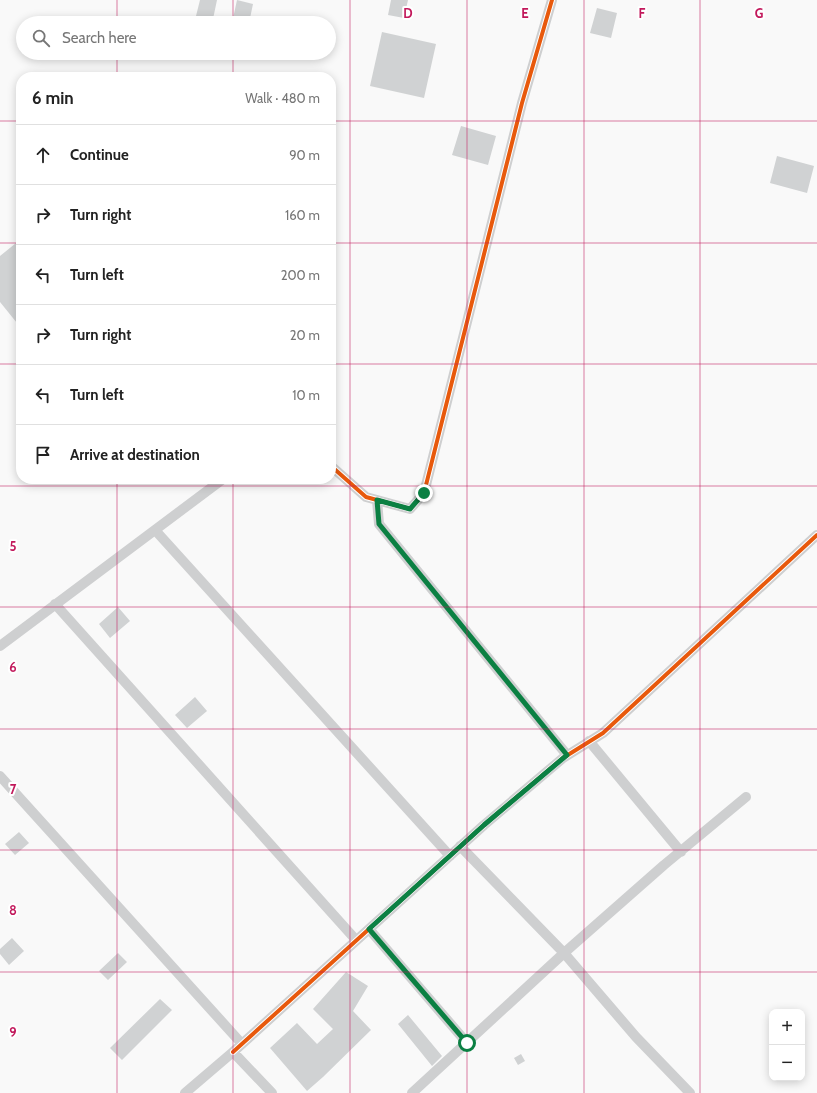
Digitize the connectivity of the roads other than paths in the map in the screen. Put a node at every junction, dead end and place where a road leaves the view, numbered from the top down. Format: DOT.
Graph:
graph roads {
  1 [pos="552,0"];
  2 [pos="336,470"];
  3 [pos="216,484"];
  4 [pos="377,500"];
  5 [pos="155,530"];
  6 [pos="817,535"];
  7 [pos="55,604"];
  8 [pos="0,646"];
  9 [pos="589,741"];
  10 [pos="567,755"];
  11 [pos="0,776"];
  12 [pos="746,796"];
  13 [pos="460,846"];
  14 [pos="681,852"];
  15 [pos="450,856"];
  16 [pos="369,929"];
  17 [pos="356,940"];
  18 [pos="564,953"];
  19 [pos="467,1043"];
  20 [pos="242,1044"];
  21 [pos="232,1052"];
  22 [pos="185,1093"];
  23 [pos="272,1093"];
  24 [pos="412,1093"];
  25 [pos="690,1093"];
  1 -- 4 [label="street"];
  2 -- 4 [label="street"];
  3 -- 5 [label="street"];
  4 -- 10 [label="street"];
  5 -- 7 [label="street"];
  5 -- 15 [label="street"];
  6 -- 9 [label="street"];
  7 -- 8 [label="street"];
  7 -- 17 [label="street"];
  9 -- 10 [label="street"];
  9 -- 14 [label="street"];
  10 -- 13 [label="street"];
  11 -- 20 [label="street"];
  12 -- 14 [label="street"];
  13 -- 15 [label="street"];
  13 -- 18 [label="street"];
  14 -- 18 [label="street"];
  15 -- 16 [label="street"];
  16 -- 17 [label="street"];
  16 -- 19 [label="street"];
  17 -- 20 [label="street"];
  18 -- 19 [label="street"];
  18 -- 25 [label="street"];
  19 -- 24 [label="street"];
  20 -- 21 [label="street"];
  21 -- 22 [label="street"];
  21 -- 23 [label="street"];
}
